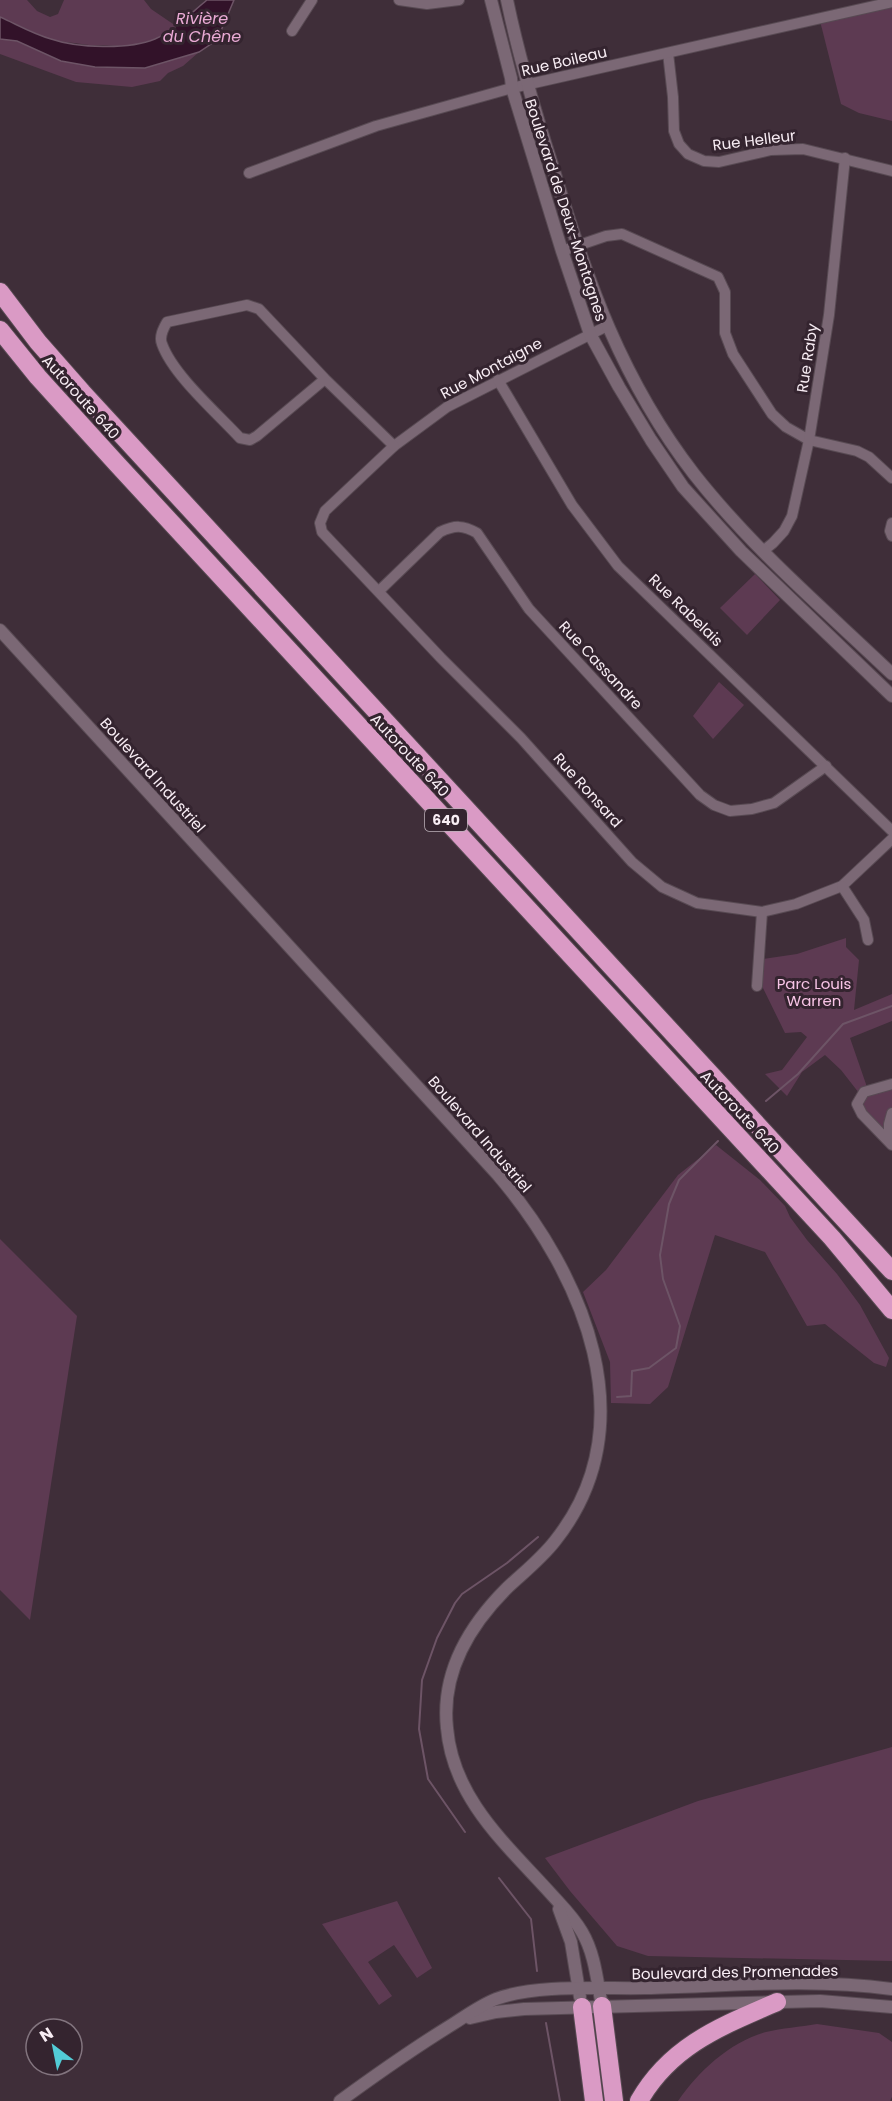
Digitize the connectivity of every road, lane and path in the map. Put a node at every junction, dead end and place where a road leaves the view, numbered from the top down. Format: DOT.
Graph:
graph roads {
  1 [pos="312,0"];
  2 [pos="399,0"];
  3 [pos="459,0"];
  4 [pos="491,0"];
  5 [pos="507,0"];
  6 [pos="892,2"];
  7 [pos="292,31"];
  8 [pos="668,53"];
  9 [pos="528,84"];
  10 [pos="512,88"];
  11 [pos="845,158"];
  12 [pos="892,171"];
  13 [pos="249,173"];
  14 [pos="577,247"];
  15 [pos="562,250"];
  16 [pos="0,292"];
  17 [pos="607,326"];
  18 [pos="0,330"];
  19 [pos="590,334"];
  20 [pos="325,379"];
  21 [pos="498,380"];
  22 [pos="809,440"];
  23 [pos="394,446"];
  24 [pos="892,477"];
  25 [pos="320,522"];
  26 [pos="892,523"];
  27 [pos="892,536"];
  28 [pos="763,551"];
  29 [pos="379,591"];
  30 [pos="0,630"];
  31 [pos="892,674"];
  32 [pos="890,691"];
  33 [pos="826,766"];
  34 [pos="892,831"];
  35 [pos="892,839"];
  36 [pos="842,886"];
  37 [pos="762,912"];
  38 [pos="868,940"];
  39 [pos="757,986"];
  40 [pos="892,1084"];
  41 [pos="892,1113"];
  42 [pos="891,1143"];
  43 [pos="892,1271"];
  44 [pos="892,1310"];
  45 [pos="554,1897"];
  46 [pos="892,1989"];
  47 [pos="600,1997"];
  48 [pos="580,1998"];
  49 [pos="777,2002"];
  50 [pos="892,2007"];
  51 [pos="452,2025"];
  52 [pos="340,2101"];
  53 [pos="594,2101"];
  54 [pos="614,2101"];
  55 [pos="639,2101"];
  1 -- 7 [label="street"];
  2 -- 3 [label="street"];
  4 -- 10 [label="street, Boulevard de Deux-Montagnes"];
  5 -- 9 [label="street, Boulevard de Deux-Montagnes"];
  6 -- 8 [label="street, Rue Boileau"];
  8 -- 9 [label="street, Rue Boileau"];
  8 -- 11 [label="street, Rue Helleur"];
  9 -- 10 [label="street, Rue Boileau"];
  9 -- 14 [label="street, Boulevard de Deux-Montagnes"];
  10 -- 13 [label="street, Rue Boileau"];
  10 -- 15 [label="street, Boulevard de Deux-Montagnes"];
  11 -- 12 [label="street, Rue Helleur"];
  11 -- 22 [label="street, Rue Raby"];
  14 -- 15 [label="street"];
  14 -- 17 [label="street, Boulevard de Deux-Montagnes"];
  14 -- 22 [label="street"];
  15 -- 19 [label="street, Boulevard de Deux-Montagnes"];
  16 -- 43 [label="highway, Autoroute 640 / 640"];
  17 -- 19 [label="street, Rue Montaigne"];
  17 -- 28 [label="street, Boulevard de Deux-Montagnes"];
  18 -- 44 [label="highway, Autoroute 640 / 640"];
  19 -- 21 [label="street, Rue Montaigne"];
  19 -- 32 [label="street, Boulevard de Deux-Montagnes"];
  20 -- 20 [label="street"];
  20 -- 23 [label="street"];
  21 -- 23 [label="street, Rue Montaigne"];
  21 -- 33 [label="street, Rue Rabelais"];
  22 -- 24 [label="street"];
  22 -- 28 [label="street, Rue Raby"];
  23 -- 25 [label="street, Rue Montaigne"];
  25 -- 29 [label="street, Rue Ronsard"];
  26 -- 27 [label="street"];
  28 -- 31 [label="street, Boulevard de Deux-Montagnes"];
  29 -- 33 [label="street, Rue Cassandre"];
  29 -- 37 [label="street, Rue Ronsard"];
  30 -- 45 [label="street, Boulevard Industriel"];
  33 -- 34 [label="street, Rue Rabelais"];
  35 -- 36 [label="street, Rue Ronsard"];
  36 -- 37 [label="street, Rue Ronsard"];
  36 -- 38 [label="street"];
  37 -- 39 [label="street"];
  40 -- 42 [label="street"];
  41 -- 42 [label="street"];
  45 -- 47 [label="street, Boulevard Industriel"];
  45 -- 48 [label="street, Boulevard Industriel"];
  46 -- 47 [label="street, Boulevard des Promenades"];
  47 -- 48 [label="street, Boulevard des Promenades"];
  47 -- 48 [label="street, Boulevard des Promenades"];
  47 -- 49 [label="street, Boulevard des Promenades"];
  47 -- 54 [label="highway"];
  48 -- 51 [label="street"];
  48 -- 51 [label="street"];
  48 -- 53 [label="highway"];
  49 -- 50 [label="street, Boulevard des Promenades"];
  49 -- 55 [label="highway"];
  51 -- 52 [label="street"];
}
